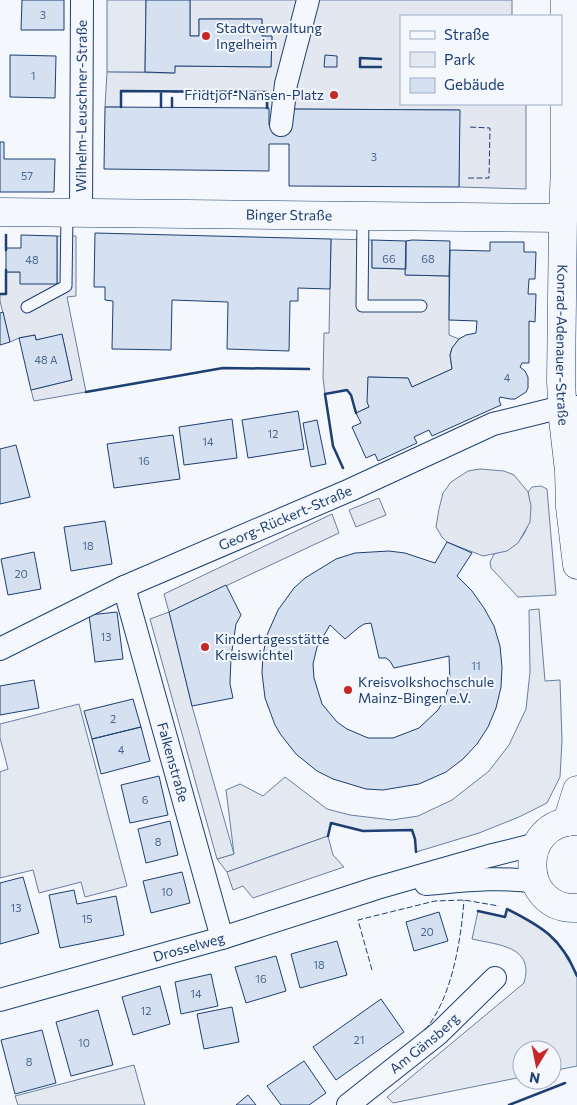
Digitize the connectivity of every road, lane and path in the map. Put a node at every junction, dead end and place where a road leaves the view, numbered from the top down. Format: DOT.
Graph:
graph roads {
  1 [pos="82,0"];
  2 [pos="308,0"];
  3 [pos="565,0"];
  4 [pos="281,124"];
  5 [pos="0,212"];
  6 [pos="74,214"];
  7 [pos="363,215"];
  8 [pos="570,218"];
  9 [pos="421,306"];
  10 [pos="27,307"];
  11 [pos="570,407"];
  12 [pos="573,481"];
  13 [pos="577,565"];
  14 [pos="124,587"];
  15 [pos="0,649"];
  16 [pos="577,790"];
  17 [pos="572,821"];
  18 [pos="537,844"];
  19 [pos="535,882"];
  20 [pos="377,888"];
  21 [pos="573,914"];
  22 [pos="222,938"];
  23 [pos="495,978"];
  24 [pos="0,1000"];
  25 [pos="348,1105"];
  1 -- 6 [label="street, Wilhelm-Leuschner-Straße"];
  2 -- 4 [label="street"];
  3 -- 8 [label="main road, Konrad-Adenauer-Straße"];
  5 -- 6 [label="main road, Binger Straße"];
  6 -- 7 [label="main road, Binger Straße"];
  6 -- 10 [label="lane"];
  7 -- 8 [label="main road, Binger Straße"];
  7 -- 9 [label="lane"];
  8 -- 11 [label="main road, Konrad-Adenauer-Straße"];
  11 -- 12 [label="main road, Konrad-Adenauer-Straße"];
  11 -- 14 [label="street, Georg-Rückert-Straße"];
  12 -- 13 [label="main road, Konrad-Adenauer-Straße"];
  14 -- 15 [label="street, Georg-Rückert-Straße"];
  14 -- 22 [label="street, Falkenstraße"];
  16 -- 17 [label="main road"];
  17 -- 18 [label="main road"];
  18 -- 19 [label="main road"];
  18 -- 20 [label="street, Drosselweg"];
  19 -- 20 [label="street, Drosselweg"];
  19 -- 21 [label="main road"];
  20 -- 22 [label="street, Drosselweg"];
  22 -- 24 [label="street, Drosselweg"];
  23 -- 25 [label="street, Am Gänsberg"];
}
